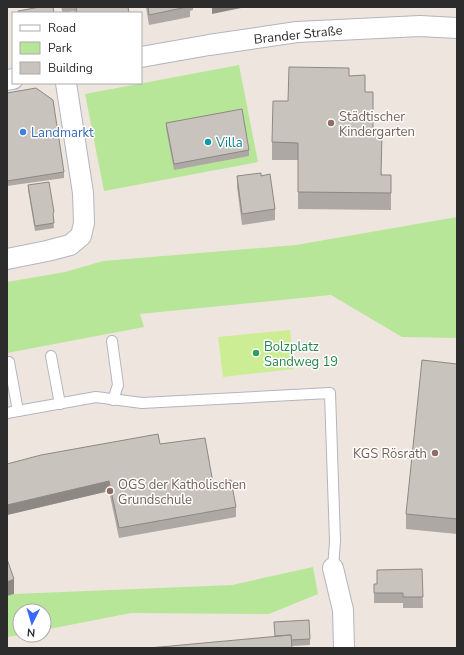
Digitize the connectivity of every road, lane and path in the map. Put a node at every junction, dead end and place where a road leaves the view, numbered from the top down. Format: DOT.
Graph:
graph roads {
  1 [pos="457,28"];
  2 [pos="142,57"];
  3 [pos="66,84"];
  4 [pos="7,259"];
  5 [pos="112,341"];
  6 [pos="52,356"];
  7 [pos="9,362"];
  8 [pos="113,400"];
  9 [pos="60,404"];
  10 [pos="18,411"];
  11 [pos="7,413"];
  12 [pos="333,568"];
  13 [pos="344,648"];
  1 -- 2 [label="street, Brander Straße"];
  3 -- 4 [label="street"];
  5 -- 8 [label="lane"];
  6 -- 9 [label="lane"];
  7 -- 10 [label="lane"];
  8 -- 9 [label="lane"];
  8 -- 12 [label="lane"];
  9 -- 10 [label="lane"];
  10 -- 11 [label="lane"];
  12 -- 13 [label="street"];
}
